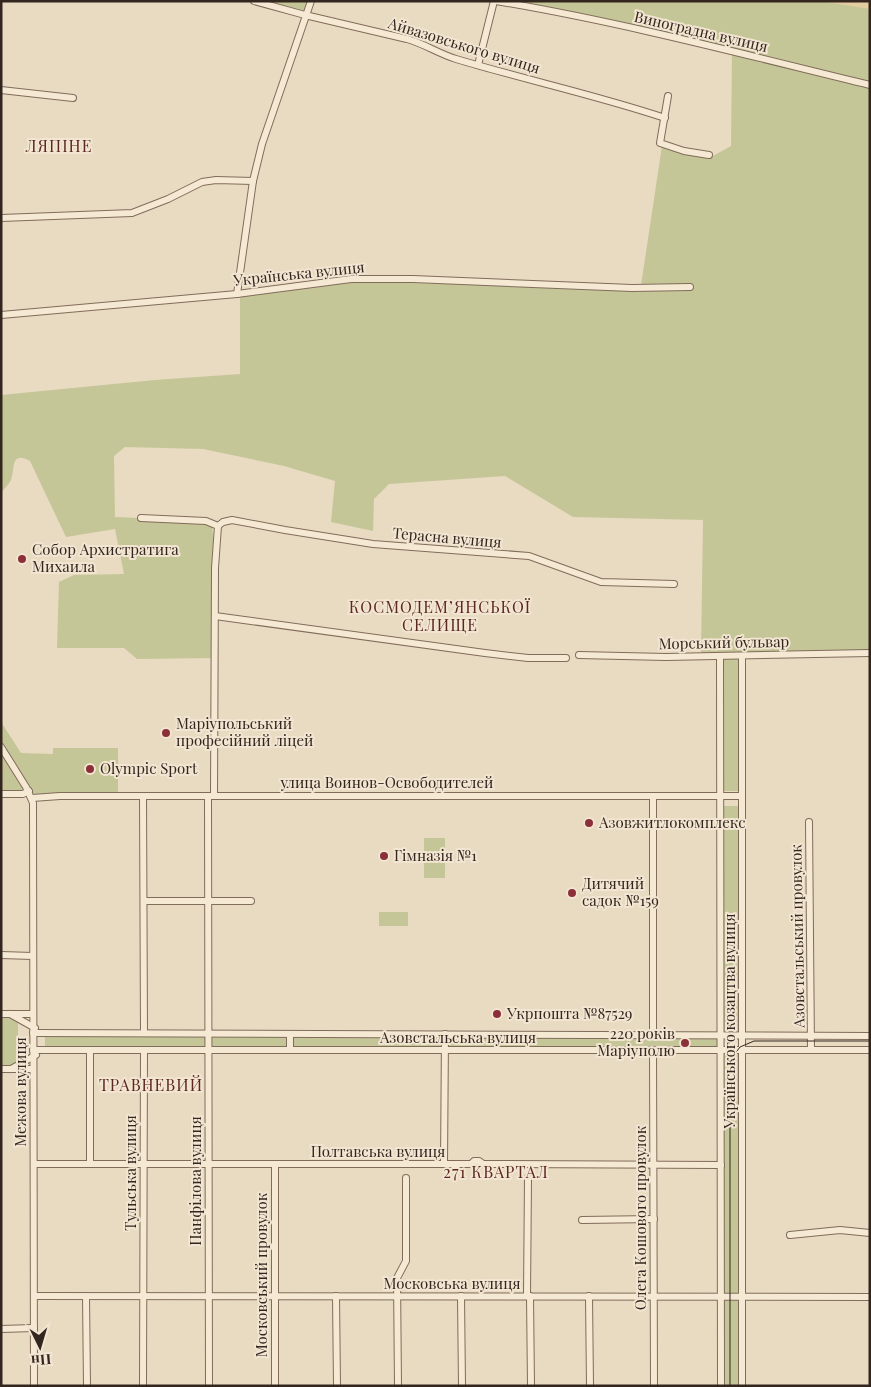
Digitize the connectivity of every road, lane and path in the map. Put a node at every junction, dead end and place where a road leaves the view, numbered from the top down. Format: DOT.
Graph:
graph roads {
  1 [pos="254,1"];
  2 [pos="311,1"];
  3 [pos="495,1"];
  4 [pos="305,16"];
  5 [pos="478,65"];
  6 [pos="870,85"];
  7 [pos="1,90"];
  8 [pos="668,96"];
  9 [pos="73,98"];
  10 [pos="665,118"];
  11 [pos="708,155"];
  12 [pos="254,181"];
  13 [pos="1,218"];
  14 [pos="690,287"];
  15 [pos="237,294"];
  16 [pos="1,315"];
  17 [pos="141,518"];
  18 [pos="218,526"];
  19 [pos="674,584"];
  20 [pos="214,616"];
  21 [pos="870,653"];
  22 [pos="580,655"];
  23 [pos="720,656"];
  24 [pos="742,656"];
  25 [pos="566,658"];
  26 [pos="1,746"];
  27 [pos="29,791"];
  28 [pos="1,794"];
  29 [pos="144,796"];
  30 [pos="211,796"];
  31 [pos="653,796"];
  32 [pos="721,796"];
  33 [pos="742,796"];
  34 [pos="32,798"];
  35 [pos="809,822"];
  36 [pos="144,900"];
  37 [pos="208,901"];
  38 [pos="251,901"];
  39 [pos="1,955"];
  40 [pos="33,956"];
  41 [pos="1,1014"];
  42 [pos="10,1014"];
  43 [pos="33,1014"];
  44 [pos="33,1030"];
  45 [pos="144,1033"];
  46 [pos="209,1033"];
  47 [pos="290,1034"];
  48 [pos="445,1034"];
  49 [pos="653,1034"];
  50 [pos="721,1035"];
  51 [pos="742,1036"];
  52 [pos="811,1036"];
  53 [pos="870,1036"];
  54 [pos="90,1050"];
  55 [pos="144,1050"];
  56 [pos="209,1050"];
  57 [pos="290,1050"];
  58 [pos="445,1050"];
  59 [pos="653,1050"];
  60 [pos="742,1050"];
  61 [pos="811,1050"];
  62 [pos="870,1050"];
  63 [pos="721,1051"];
  64 [pos="33,1053"];
  65 [pos="1,1069"];
  66 [pos="11,1069"];
  67 [pos="34,1069"];
  68 [pos="34,1164"];
  69 [pos="90,1164"];
  70 [pos="144,1164"];
  71 [pos="209,1164"];
  72 [pos="275,1164"];
  73 [pos="444,1164"];
  74 [pos="654,1164"];
  75 [pos="721,1165"];
  76 [pos="406,1178"];
  77 [pos="528,1178"];
  78 [pos="654,1219"];
  79 [pos="582,1220"];
  80 [pos="870,1233"];
  81 [pos="790,1235"];
  82 [pos="34,1296"];
  83 [pos="86,1296"];
  84 [pos="143,1296"];
  85 [pos="209,1296"];
  86 [pos="275,1296"];
  87 [pos="336,1296"];
  88 [pos="398,1296"];
  89 [pos="461,1296"];
  90 [pos="528,1296"];
  91 [pos="589,1296"];
  92 [pos="654,1296"];
  93 [pos="721,1297"];
  94 [pos="742,1297"];
  95 [pos="870,1297"];
  96 [pos="1,1328"];
  97 [pos="34,1328"];
  98 [pos="34,1386"];
  99 [pos="87,1386"];
  100 [pos="143,1386"];
  101 [pos="209,1386"];
  102 [pos="275,1386"];
  103 [pos="337,1386"];
  104 [pos="398,1386"];
  105 [pos="462,1386"];
  106 [pos="531,1386"];
  107 [pos="590,1386"];
  108 [pos="654,1386"];
  109 [pos="720,1386"];
  110 [pos="742,1386"];
  1 -- 4 [label="street, Айвазовського вулиця"];
  2 -- 4 [label="street"];
  3 -- 5 [label="street"];
  3 -- 6 [label="street, Виноградна вулиця"];
  4 -- 5 [label="street, Айвазовського вулиця"];
  4 -- 12 [label="street"];
  5 -- 10 [label="street, Айвазовського вулиця"];
  7 -- 9 [label="street"];
  8 -- 10 [label="street"];
  10 -- 11 [label="street"];
  12 -- 13 [label="street"];
  12 -- 15 [label="street"];
  14 -- 15 [label="street, Українська вулиця"];
  15 -- 16 [label="street, Українська вулиця"];
  17 -- 18 [label="street, Терасна вулиця"];
  18 -- 19 [label="street, Терасна вулиця"];
  18 -- 20 [label="street"];
  20 -- 25 [label="street"];
  20 -- 30 [label="street"];
  21 -- 24 [label="street, Морський бульвар"];
  22 -- 23 [label="street, Морський бульвар"];
  23 -- 24 [label="street, Морський бульвар"];
  23 -- 32 [label="street, Українського козацтва вулиця"];
  24 -- 33 [label="street, Українського козацтва вулиця"];
  26 -- 27 [label="street"];
  27 -- 28 [label="street"];
  27 -- 34 [label="street"];
  29 -- 30 [label="street, улица Воинов-Освободителей"];
  29 -- 34 [label="street, улица Воинов-Освободителей"];
  29 -- 36 [label="street"];
  30 -- 31 [label="street, улица Воинов-Освободителей"];
  30 -- 37 [label="street, Панфілова вулиця"];
  31 -- 32 [label="street, улица Воинов-Освободителей"];
  31 -- 49 [label="street"];
  32 -- 33 [label="street, улица Воинов-Освободителей"];
  32 -- 50 [label="street, Українського козацтва вулиця"];
  33 -- 51 [label="street, Українського козацтва вулиця"];
  34 -- 40 [label="street, Межова вулиця"];
  35 -- 52 [label="street, Азовстальський провулок"];
  36 -- 37 [label="street"];
  36 -- 45 [label="street"];
  37 -- 38 [label="street"];
  37 -- 46 [label="street, Панфілова вулиця"];
  39 -- 40 [label="street"];
  40 -- 43 [label="street, Межова вулиця"];
  41 -- 42 [label="street, Азовстальська вулиця"];
  42 -- 43 [label="street, Азовстальська вулиця"];
  42 -- 44 [label="street, Азовстальська вулиця"];
  43 -- 44 [label="street, Межова вулиця"];
  44 -- 45 [label="street, Азовстальська вулиця"];
  44 -- 64 [label="street, Межова вулиця"];
  45 -- 46 [label="street, Азовстальська вулиця"];
  46 -- 47 [label="street, Азовстальська вулиця"];
  46 -- 56 [label="street, Панфілова вулиця"];
  47 -- 48 [label="street, Азовстальська вулиця"];
  47 -- 57 [label="street"];
  48 -- 49 [label="street, Азовстальська вулиця"];
  48 -- 58 [label="street"];
  49 -- 50 [label="street, Азовстальська вулиця"];
  50 -- 51 [label="street, Азовстальська вулиця"];
  50 -- 63 [label="street, Українського козацтва вулиця"];
  51 -- 52 [label="street, Азовстальська вулиця"];
  51 -- 60 [label="street, Українського козацтва вулиця"];
  52 -- 53 [label="street, Азовстальська вулиця"];
  52 -- 61 [label="street, Азовстальський провулок"];
  54 -- 55 [label="street, Азовстальська вулиця"];
  54 -- 64 [label="street, Азовстальська вулиця"];
  54 -- 69 [label="street"];
  55 -- 56 [label="street, Азовстальська вулиця"];
  55 -- 70 [label="street, Тульська вулиця"];
  56 -- 57 [label="street, Азовстальська вулиця"];
  56 -- 71 [label="street, Панфілова вулиця"];
  57 -- 58 [label="street, Азовстальська вулиця"];
  58 -- 59 [label="street, Азовстальська вулиця"];
  58 -- 73 [label="street"];
  59 -- 63 [label="street, Азовстальська вулиця"];
  59 -- 74 [label="street, Олега Кошового провулок"];
  60 -- 61 [label="street, Азовстальська вулиця"];
  60 -- 63 [label="street, Азовстальська вулиця"];
  60 -- 94 [label="street, Українського козацтва вулиця"];
  61 -- 62 [label="street, Азовстальська вулиця"];
  63 -- 75 [label="street, Українського козацтва вулиця"];
  64 -- 66 [label="street"];
  64 -- 67 [label="street, Межова вулиця"];
  65 -- 66 [label="street"];
  66 -- 67 [label="street"];
  67 -- 68 [label="street, Межова вулиця"];
  68 -- 69 [label="street, Полтавська вулиця"];
  68 -- 82 [label="street, Межова вулиця"];
  69 -- 70 [label="street, Полтавська вулиця"];
  70 -- 71 [label="street, Полтавська вулиця"];
  70 -- 84 [label="street, Тульська вулиця"];
  71 -- 72 [label="street, Полтавська вулиця"];
  71 -- 85 [label="street, Панфілова вулиця"];
  72 -- 73 [label="street, Полтавська вулиця"];
  72 -- 86 [label="street, Московський провулок"];
  73 -- 74 [label="street, Полтавська вулиця"];
  74 -- 75 [label="street, Полтавська вулиця"];
  74 -- 78 [label="street, Олега Кошового провулок"];
  75 -- 93 [label="street, Українського козацтва вулиця"];
  76 -- 88 [label="street"];
  77 -- 90 [label="street"];
  78 -- 79 [label="street"];
  78 -- 92 [label="street, Олега Кошового провулок"];
  80 -- 81 [label="street"];
  82 -- 83 [label="street, Московська вулиця"];
  82 -- 97 [label="street, Межова вулиця"];
  83 -- 84 [label="street, Московська вулиця"];
  83 -- 99 [label="street"];
  84 -- 85 [label="street, Московська вулиця"];
  84 -- 100 [label="street, Тульська вулиця"];
  85 -- 86 [label="street, Московська вулиця"];
  85 -- 101 [label="street, Панфілова вулиця"];
  86 -- 87 [label="street, Московська вулиця"];
  86 -- 102 [label="street, Московський провулок"];
  87 -- 88 [label="street, Московська вулиця"];
  87 -- 103 [label="street"];
  88 -- 89 [label="street, Московська вулиця"];
  88 -- 104 [label="street"];
  89 -- 90 [label="street, Московська вулиця"];
  89 -- 105 [label="street"];
  90 -- 91 [label="street, Московська вулиця"];
  90 -- 106 [label="street"];
  91 -- 92 [label="street, Московська вулиця"];
  91 -- 107 [label="street"];
  92 -- 93 [label="street, Московська вулиця"];
  92 -- 108 [label="street, Олега Кошового провулок"];
  93 -- 94 [label="street, Московська вулиця"];
  93 -- 109 [label="street, Українського козацтва вулиця"];
  94 -- 95 [label="street, Московська вулиця"];
  94 -- 110 [label="street, Українського козацтва вулиця"];
  96 -- 97 [label="street"];
  97 -- 98 [label="street, Межова вулиця"];
}
